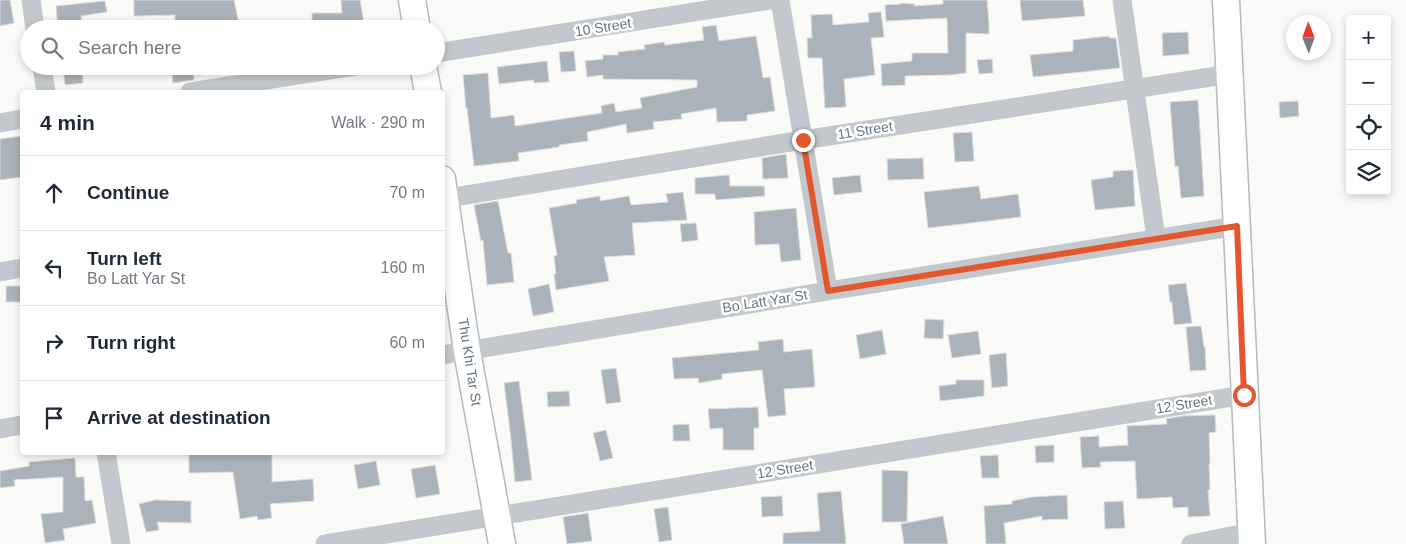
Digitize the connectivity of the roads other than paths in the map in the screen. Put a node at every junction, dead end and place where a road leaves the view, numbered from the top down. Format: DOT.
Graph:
graph roads {
  1 [pos="31,0"];
  2 [pos="412,0"];
  3 [pos="770,0"];
  4 [pos="780,0"];
  5 [pos="1122,0"];
  6 [pos="1226,0"];
  7 [pos="34,20"];
  8 [pos="415,20"];
  9 [pos="445,52"];
  10 [pos="1230,74"];
  11 [pos="43,75"];
  12 [pos="298,75"];
  13 [pos="425,75"];
  14 [pos="1135,88"];
  15 [pos="46,90"];
  16 [pos="203,90"];
  17 [pos="428,90"];
  18 [pos="20,119"];
  19 [pos="0,123"];
  20 [pos="803,140"];
  21 [pos="445,192"];
  22 [pos="445,207"];
  23 [pos="1237,226"];
  24 [pos="1156,238"];
  25 [pos="20,268"];
  26 [pos="0,272"];
  27 [pos="828,291"];
  28 [pos="455,353"];
  29 [pos="1244,395"];
  30 [pos="20,425"];
  31 [pos="0,429"];
  32 [pos="106,455"];
  33 [pos="497,516"];
  34 [pos="1251,538"];
  35 [pos="121,544"];
  36 [pos="325,544"];
  37 [pos="502,544"];
  38 [pos="1191,544"];
  1 -- 7 [label="street"];
  2 -- 8 [label="street"];
  3 -- 9 [label="street, 10 Street"];
  4 -- 20 [label="street"];
  5 -- 14 [label="street"];
  6 -- 10 [label="street"];
  10 -- 14 [label="street, 11 Street"];
  10 -- 23 [label="street"];
  11 -- 15 [label="street"];
  12 -- 16 [label="street"];
  13 -- 17 [label="street"];
  14 -- 20 [label="street, 11 Street"];
  14 -- 24 [label="street"];
  18 -- 19 [label="street"];
  20 -- 21 [label="street, 11 Street"];
  20 -- 27 [label="street"];
  22 -- 28 [label="street, Thu Khi Tar St"];
  23 -- 24 [label="street, Bo Latt Yar St"];
  23 -- 29 [label="street"];
  24 -- 27 [label="street, Bo Latt Yar St"];
  25 -- 26 [label="street"];
  27 -- 28 [label="street, Bo Latt Yar St"];
  28 -- 33 [label="street, Thu Khi Tar St"];
  29 -- 33 [label="street, 12 Street"];
  29 -- 34 [label="street"];
  30 -- 31 [label="street"];
  32 -- 35 [label="street"];
  33 -- 36 [label="street, 12 Street"];
  33 -- 37 [label="street, Thu Khi Tar St"];
  34 -- 38 [label="street"];
}
